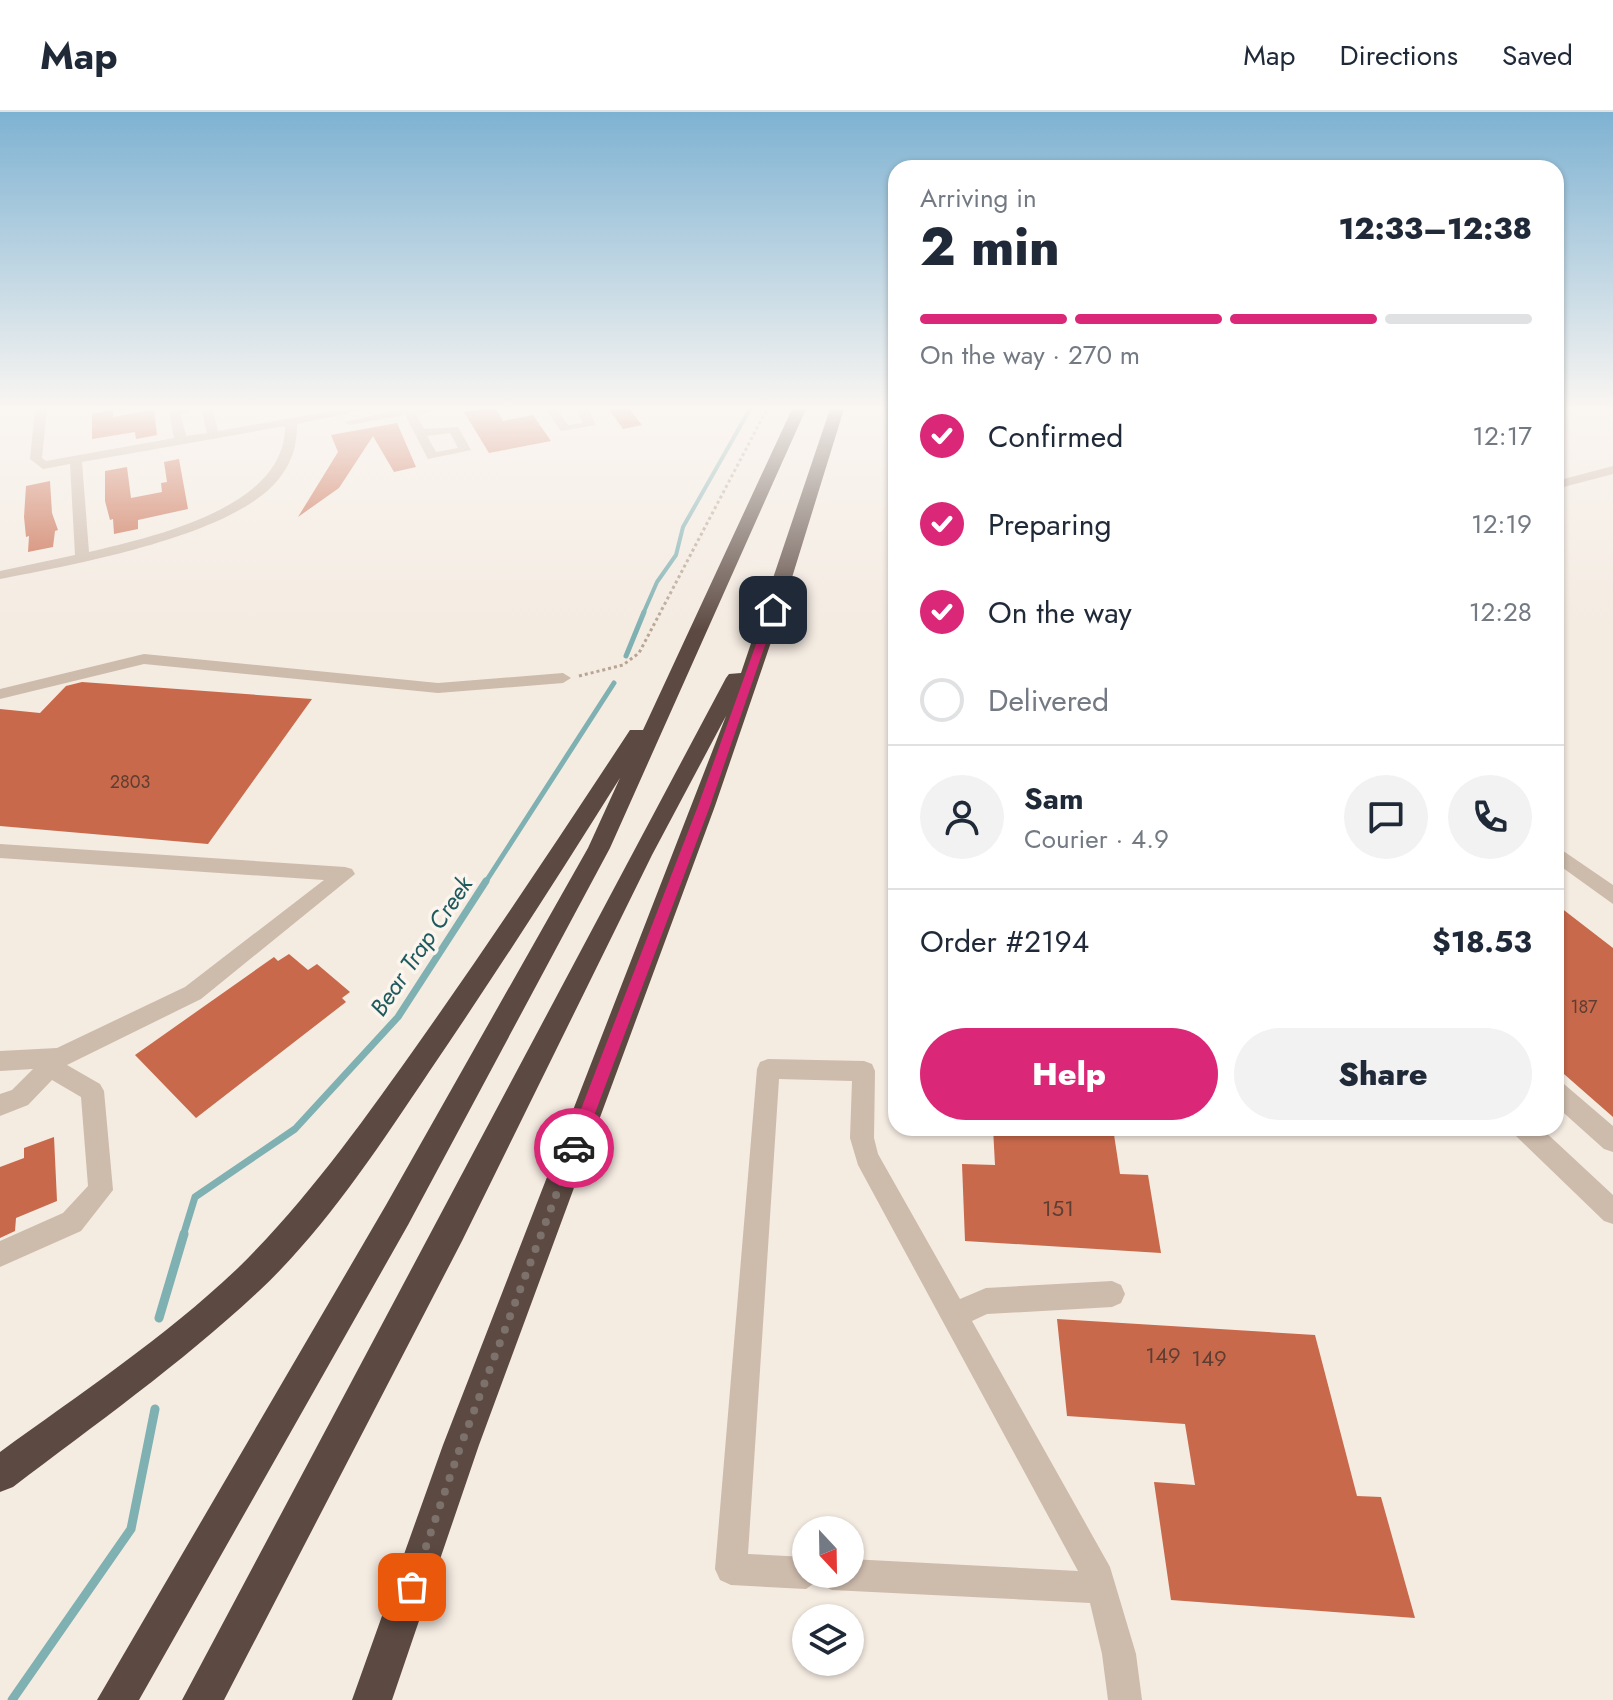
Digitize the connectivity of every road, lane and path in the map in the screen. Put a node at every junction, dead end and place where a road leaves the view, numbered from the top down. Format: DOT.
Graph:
graph roads {
  1 [pos="77,483"];
  2 [pos="266,483"];
  3 [pos="728,483"];
  4 [pos="765,483"];
  5 [pos="813,483"];
  6 [pos="82,559"];
  7 [pos="0,575"];
  8 [pos="773,610"];
  9 [pos="684,661"];
  10 [pos="563,678"];
  11 [pos="0,694"];
  12 [pos="0,851"];
  13 [pos="1564,859"];
  14 [pos="1613,896"];
  15 [pos="0,1061"];
  16 [pos="54,1062"];
  17 [pos="1564,1098"];
  18 [pos="0,1105"];
  19 [pos="1532,1136"];
  20 [pos="1613,1141"];
  21 [pos="1613,1212"];
  22 [pos="0,1254"];
  23 [pos="1112,1294"];
  24 [pos="955,1315"];
  25 [pos="55,1434"];
  26 [pos="0,1465"];
  27 [pos="0,1474"];
  28 [pos="792,1572"];
  29 [pos="864,1576"];
  30 [pos="1102,1588"];
  31 [pos="117,1700"];
  32 [pos="202,1700"];
  33 [pos="372,1700"];
  34 [pos="1125,1700"];
  1 -- 6 [label="street"];
  2 -- 6 [label="street"];
  3 -- 10 [label="path"];
  4 -- 9 [label="highway"];
  5 -- 8 [label="highway"];
  6 -- 7 [label="street"];
  8 -- 32 [label="highway"];
  8 -- 33 [label="highway"];
  9 -- 25 [label="highway"];
  9 -- 31 [label="highway"];
  10 -- 11 [label="street"];
  12 -- 16 [label="street"];
  13 -- 14 [label="street"];
  15 -- 16 [label="street"];
  16 -- 18 [label="street"];
  16 -- 22 [label="street"];
  17 -- 20 [label="street"];
  19 -- 21 [label="street"];
  23 -- 24 [label="street"];
  24 -- 28 [label="street"];
  24 -- 30 [label="street"];
  25 -- 26 [label="highway"];
  25 -- 27 [label="highway"];
  29 -- 30 [label="street"];
  30 -- 34 [label="street"];
}
